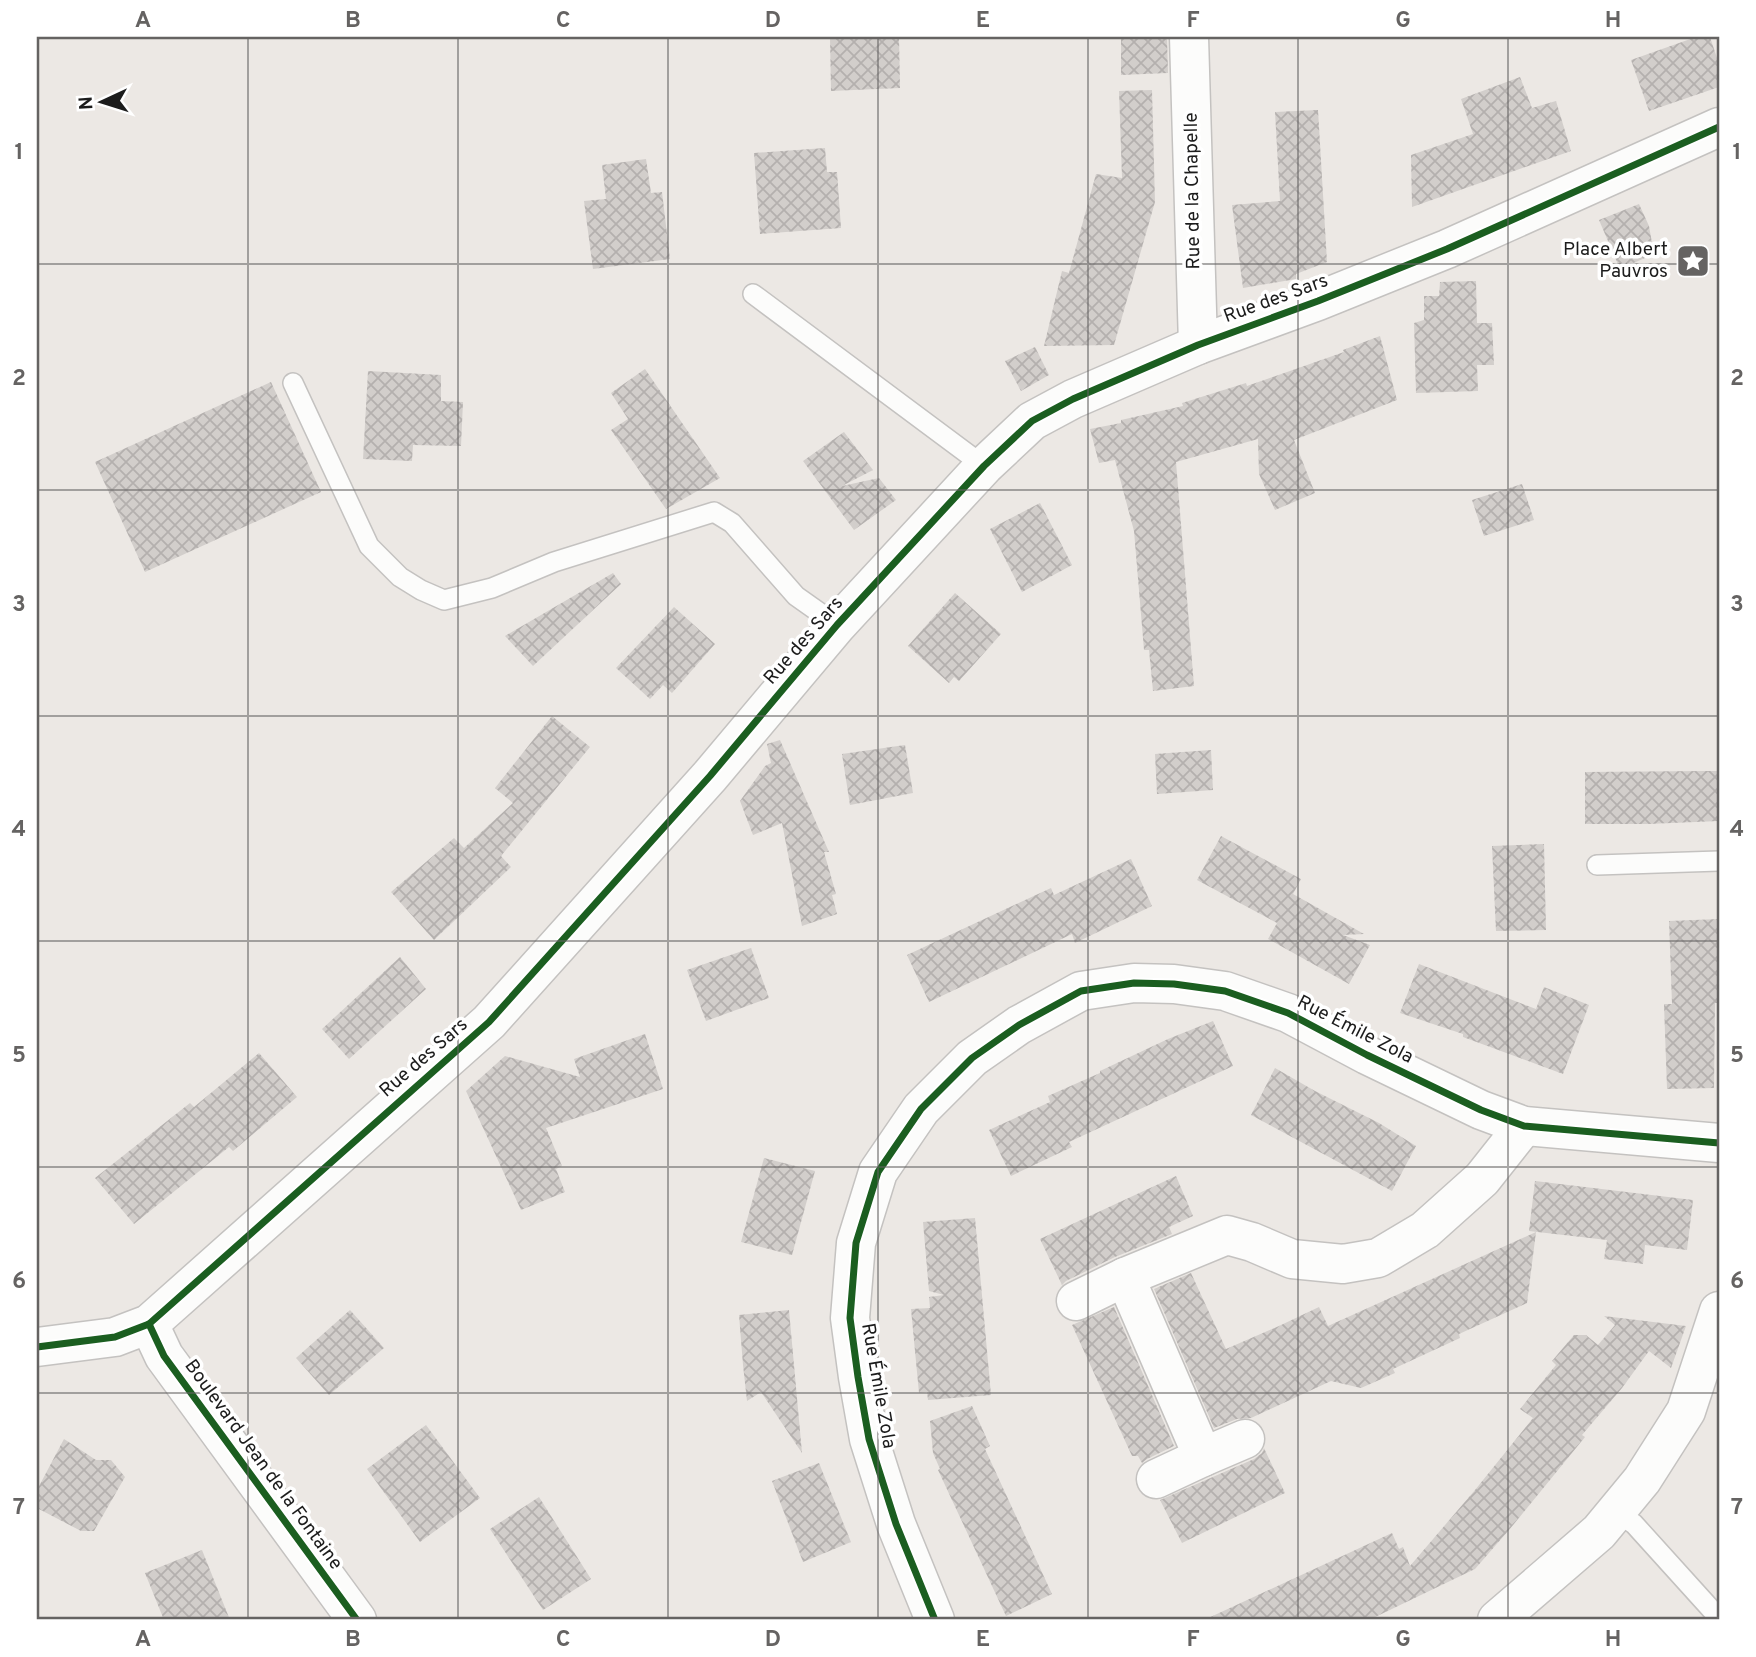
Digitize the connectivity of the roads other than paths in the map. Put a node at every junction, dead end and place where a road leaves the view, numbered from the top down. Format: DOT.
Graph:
graph roads {
  1 [pos="1189,37"];
  2 [pos="1719,127"];
  3 [pos="753,294"];
  4 [pos="1198,345"];
  5 [pos="293,383"];
  6 [pos="984,466"];
  7 [pos="837,625"];
  8 [pos="1719,861"];
  9 [pos="1597,866"];
  10 [pos="1524,1126"];
  11 [pos="1719,1143"];
  12 [pos="1125,1277"];
  13 [pos="1076,1301"];
  14 [pos="1719,1311"];
  15 [pos="149,1324"];
  16 [pos="37,1347"];
  17 [pos="1245,1439"];
  18 [pos="1203,1457"];
  19 [pos="1156,1479"];
  20 [pos="1616,1512"];
  21 [pos="1719,1618"];
  22 [pos="357,1620"];
  23 [pos="935,1620"];
  24 [pos="1497,1620"];
  1 -- 4 [label="street, Rue de la Chapelle"];
  2 -- 4 [label="street, Rue des Sars"];
  3 -- 6 [label="lane"];
  4 -- 6 [label="street, Rue des Sars"];
  5 -- 7 [label="lane"];
  6 -- 7 [label="street, Rue des Sars"];
  7 -- 15 [label="street, Rue des Sars"];
  8 -- 9 [label="lane"];
  10 -- 11 [label="street, Rue Émile Zola"];
  10 -- 12 [label="street"];
  10 -- 23 [label="street, Rue Émile Zola"];
  12 -- 13 [label="street"];
  12 -- 18 [label="street"];
  14 -- 20 [label="street"];
  15 -- 16 [label="street, Rue des Sars"];
  15 -- 22 [label="street, Boulevard Jean de la Fontaine"];
  17 -- 18 [label="street"];
  18 -- 19 [label="street"];
  20 -- 21 [label="lane"];
  20 -- 24 [label="street"];
}
